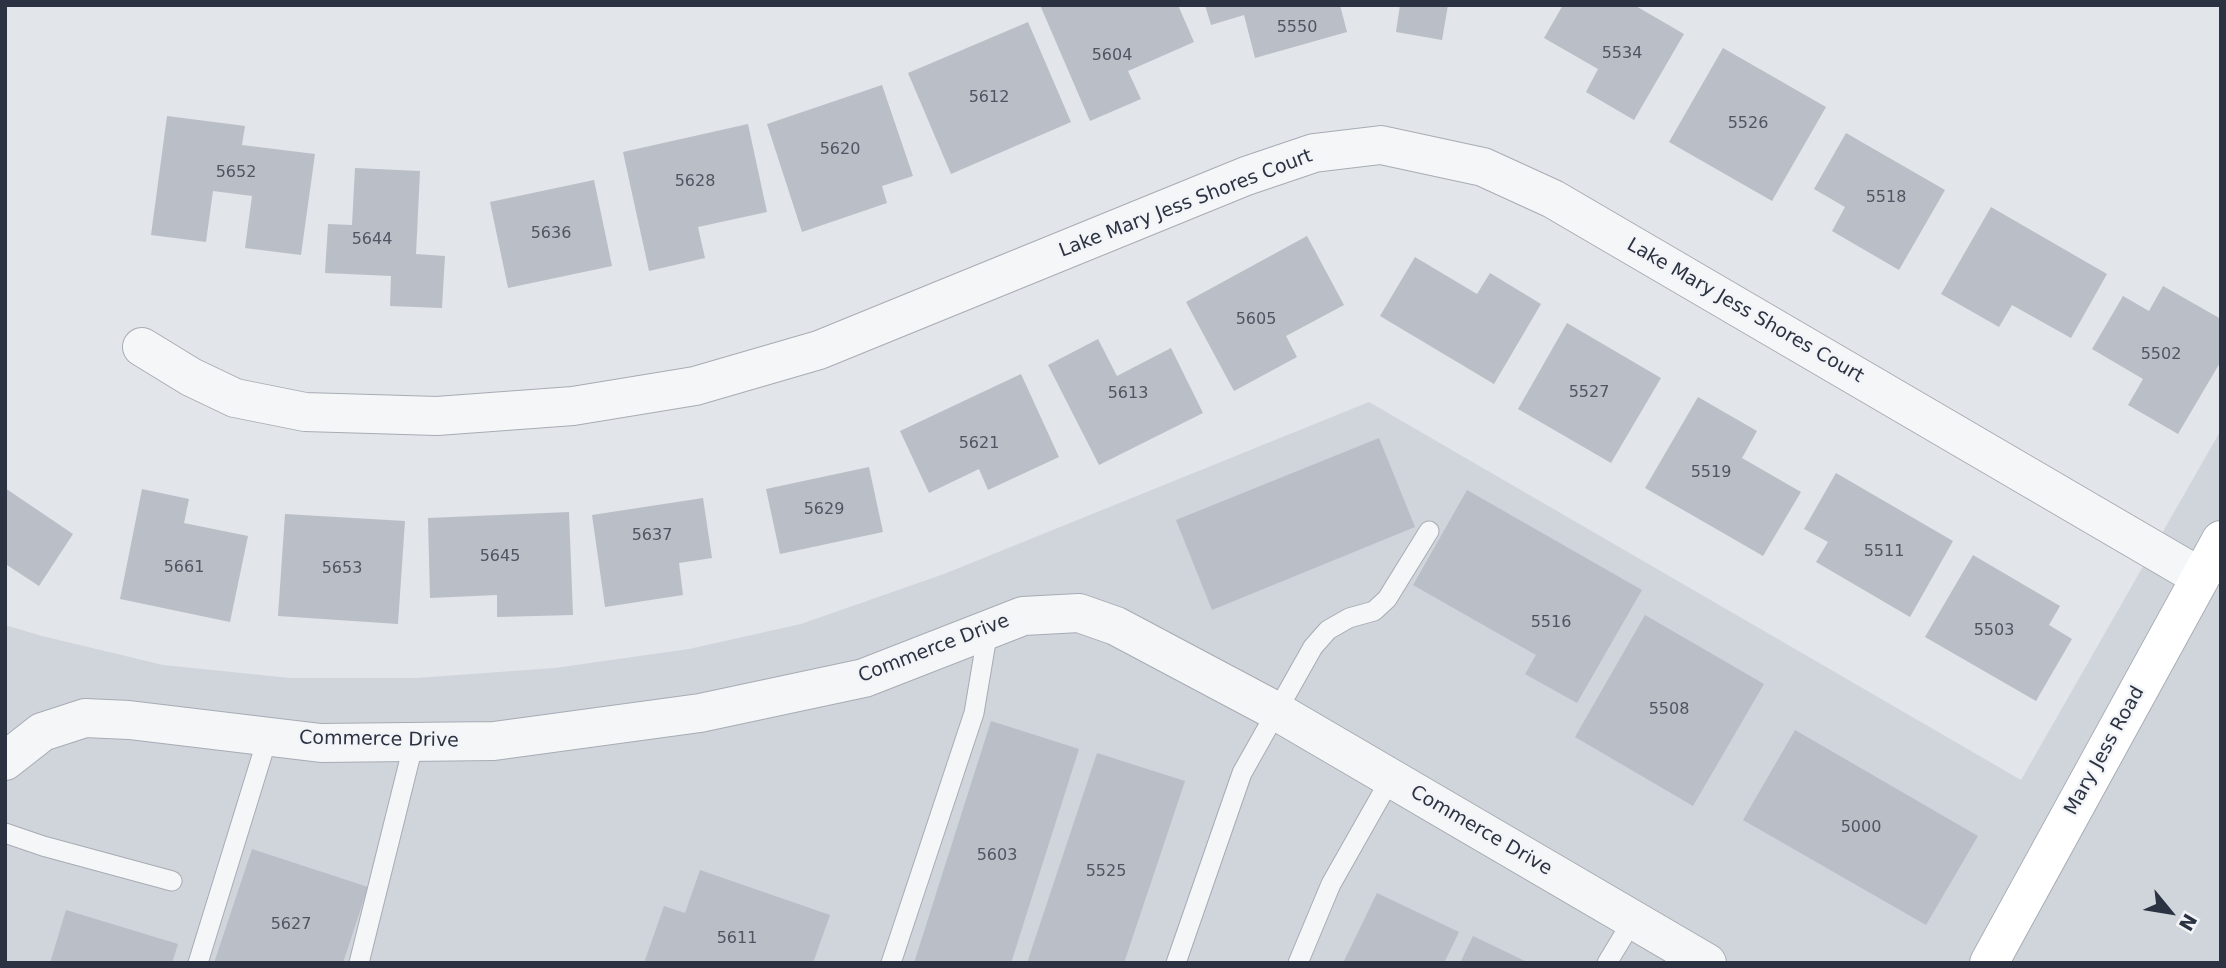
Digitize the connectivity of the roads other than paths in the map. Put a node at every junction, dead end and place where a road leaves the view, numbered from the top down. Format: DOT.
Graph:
graph roads {
  1 [pos="142,347"];
  2 [pos="1429,531"];
  3 [pos="2221,540"];
  4 [pos="2200,577"];
  5 [pos="988,630"];
  6 [pos="1276,711"];
  7 [pos="268,736"];
  8 [pos="414,742"];
  9 [pos="5,761"];
  10 [pos="1391,778"];
  11 [pos="5,833"];
  12 [pos="172,881"];
  13 [pos="1633,919"];
  14 [pos="198,963"];
  15 [pos="359,963"];
  16 [pos="891,963"];
  17 [pos="1176,963"];
  18 [pos="1298,963"];
  19 [pos="1608,963"];
  20 [pos="1707,963"];
  21 [pos="1989,963"];
  1 -- 4 [label="street, Lake Mary Jess Shores Court"];
  2 -- 6 [label="lane"];
  3 -- 4 [label="street, Mary Jess Road"];
  4 -- 21 [label="street, Mary Jess Road"];
  5 -- 6 [label="street, Commerce Drive"];
  5 -- 8 [label="street, Commerce Drive"];
  5 -- 16 [label="lane"];
  6 -- 10 [label="street, Commerce Drive"];
  6 -- 17 [label="lane"];
  7 -- 8 [label="street, Commerce Drive"];
  7 -- 9 [label="street, Commerce Drive"];
  7 -- 14 [label="lane"];
  8 -- 15 [label="lane"];
  10 -- 13 [label="street, Commerce Drive"];
  10 -- 18 [label="lane"];
  11 -- 12 [label="lane"];
  13 -- 19 [label="lane"];
  13 -- 20 [label="street, Commerce Drive"];
}
